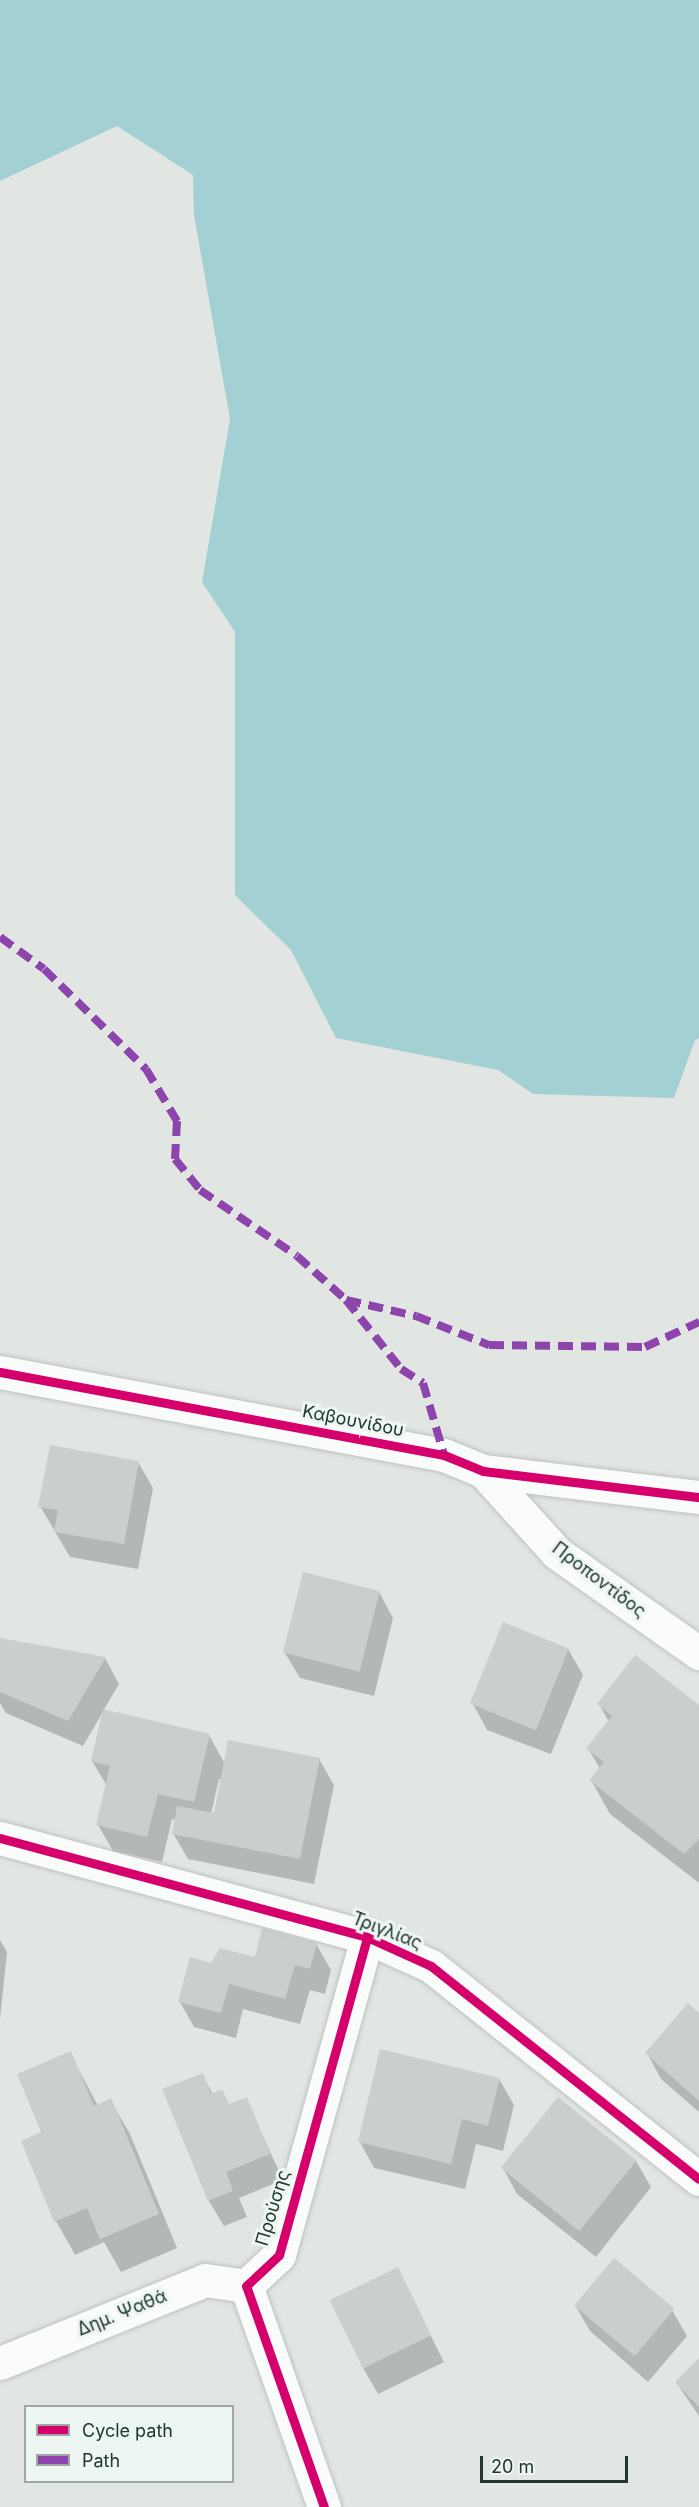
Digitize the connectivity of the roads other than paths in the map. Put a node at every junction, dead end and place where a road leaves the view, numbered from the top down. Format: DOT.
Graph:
graph roads {
  1 [pos="0,1372"];
  2 [pos="483,1471"];
  3 [pos="699,1497"];
  4 [pos="699,1653"];
  5 [pos="0,1838"];
  6 [pos="367,1937"];
  7 [pos="699,2179"];
  8 [pos="246,2286"];
  9 [pos="0,2362"];
  10 [pos="324,2507"];
  1 -- 2 [label="street, Καβουνίδου"];
  2 -- 3 [label="street, Καβουνίδου"];
  2 -- 4 [label="street, Προποντίδος"];
  5 -- 6 [label="street, Τριγλίας"];
  6 -- 7 [label="street, Τριγλίας"];
  6 -- 8 [label="street, Προύσης"];
  8 -- 9 [label="street, Δημ. Ψαθά"];
  8 -- 10 [label="street"];
}
